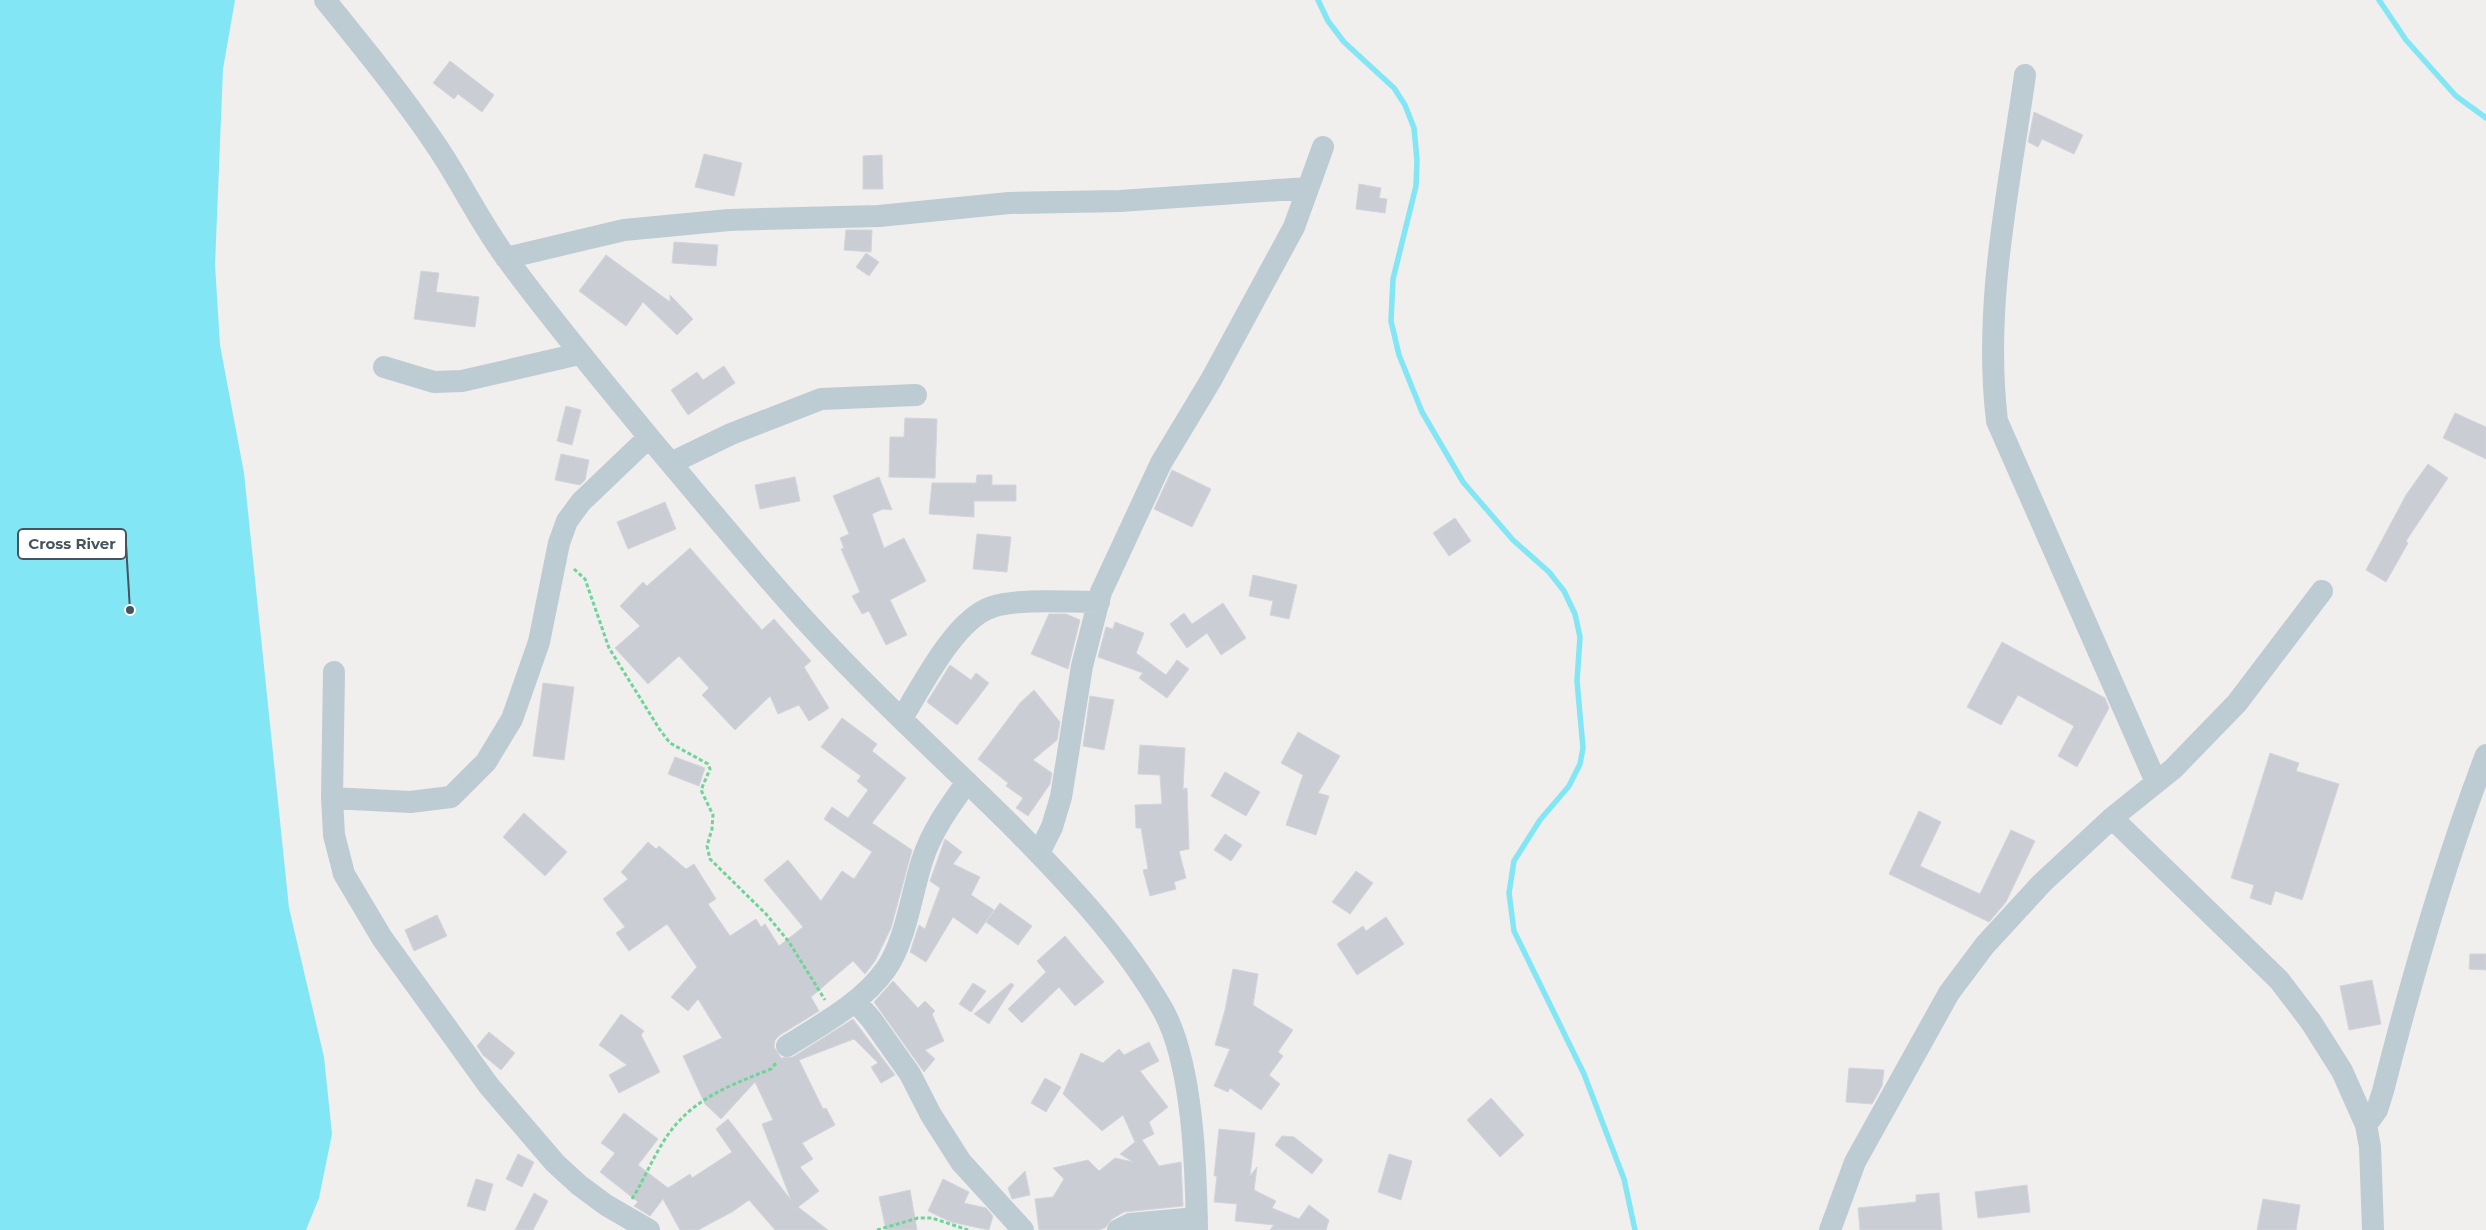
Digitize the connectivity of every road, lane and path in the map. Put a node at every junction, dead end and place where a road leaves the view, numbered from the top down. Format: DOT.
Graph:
graph roads {
  1 [pos="325,0"];
  2 [pos="2025,75"];
  3 [pos="1324,147"];
  4 [pos="1308,188"];
  5 [pos="506,258"];
  6 [pos="579,354"];
  7 [pos="384,367"];
  8 [pos="916,395"];
  9 [pos="649,437"];
  10 [pos="671,463"];
  11 [pos="556,562"];
  12 [pos="2322,591"];
  13 [pos="1098,602"];
  14 [pos="334,672"];
  15 [pos="902,718"];
  16 [pos="2486,754"];
  17 [pos="967,782"];
  18 [pos="2156,782"];
  19 [pos="332,798"];
  20 [pos="2112,818"];
  21 [pos="1039,853"];
  22 [pos="855,1001"];
  23 [pos="834,1016"];
  24 [pos="787,1046"];
  25 [pos="2366,1125"];
  26 [pos="622,1214"];
  27 [pos="1197,1224"];
  28 [pos="649,1230"];
  29 [pos="877,1230"];
  30 [pos="968,1230"];
  31 [pos="1023,1230"];
  32 [pos="1118,1230"];
  33 [pos="1830,1230"];
  34 [pos="2373,1230"];
  1 -- 5 [label="street"];
  2 -- 18 [label="street"];
  3 -- 4 [label="street"];
  4 -- 5 [label="street"];
  4 -- 13 [label="street"];
  5 -- 6 [label="street"];
  6 -- 7 [label="street"];
  6 -- 9 [label="street"];
  8 -- 10 [label="street"];
  9 -- 10 [label="street"];
  9 -- 11 [label="street"];
  10 -- 15 [label="street"];
  11 -- 19 [label="street"];
  11 -- 23 [label="path"];
  12 -- 18 [label="street"];
  13 -- 15 [label="street"];
  13 -- 21 [label="street"];
  14 -- 19 [label="street"];
  15 -- 17 [label="street"];
  16 -- 25 [label="street"];
  17 -- 21 [label="street"];
  17 -- 22 [label="street"];
  18 -- 20 [label="street"];
  19 -- 26 [label="street"];
  20 -- 25 [label="street"];
  20 -- 33 [label="street"];
  21 -- 27 [label="street"];
  22 -- 23 [label="street"];
  22 -- 31 [label="street"];
  23 -- 24 [label="street"];
  24 -- 26 [label="path"];
  25 -- 34 [label="street"];
  26 -- 28 [label="street"];
  27 -- 32 [label="street"];
  29 -- 30 [label="path"];
}
